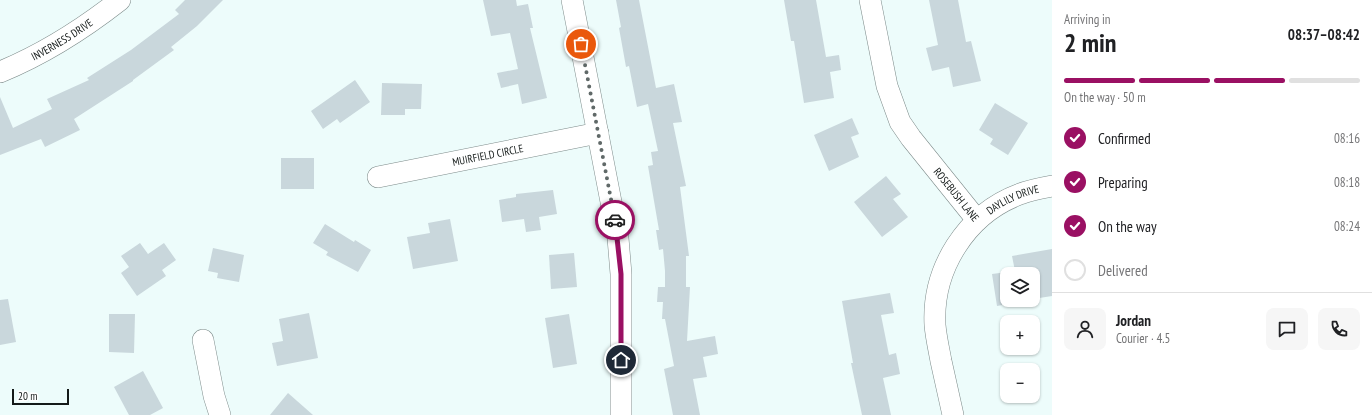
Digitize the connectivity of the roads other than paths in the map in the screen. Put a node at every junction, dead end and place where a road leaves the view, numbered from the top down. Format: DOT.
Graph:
graph roads {
  1 [pos="120,0"];
  2 [pos="572,0"];
  3 [pos="870,0"];
  4 [pos="0,72"];
  5 [pos="598,133"];
  6 [pos="378,177"];
  7 [pos="1052,186"];
  8 [pos="977,220"];
  9 [pos="203,340"];
  10 [pos="220,415"];
  11 [pos="621,415"];
  12 [pos="953,415"];
  1 -- 4 [label="street, INVERNESS DRIVE"];
  2 -- 5 [label="street"];
  3 -- 8 [label="street, ROSEBUSH LANE"];
  5 -- 6 [label="street, MUIRFIELD CIRCLE"];
  5 -- 11 [label="street"];
  7 -- 8 [label="street, DAYLILY DRIVE"];
  8 -- 12 [label="street, ROSEBUSH LANE"];
  9 -- 10 [label="street"];
}
